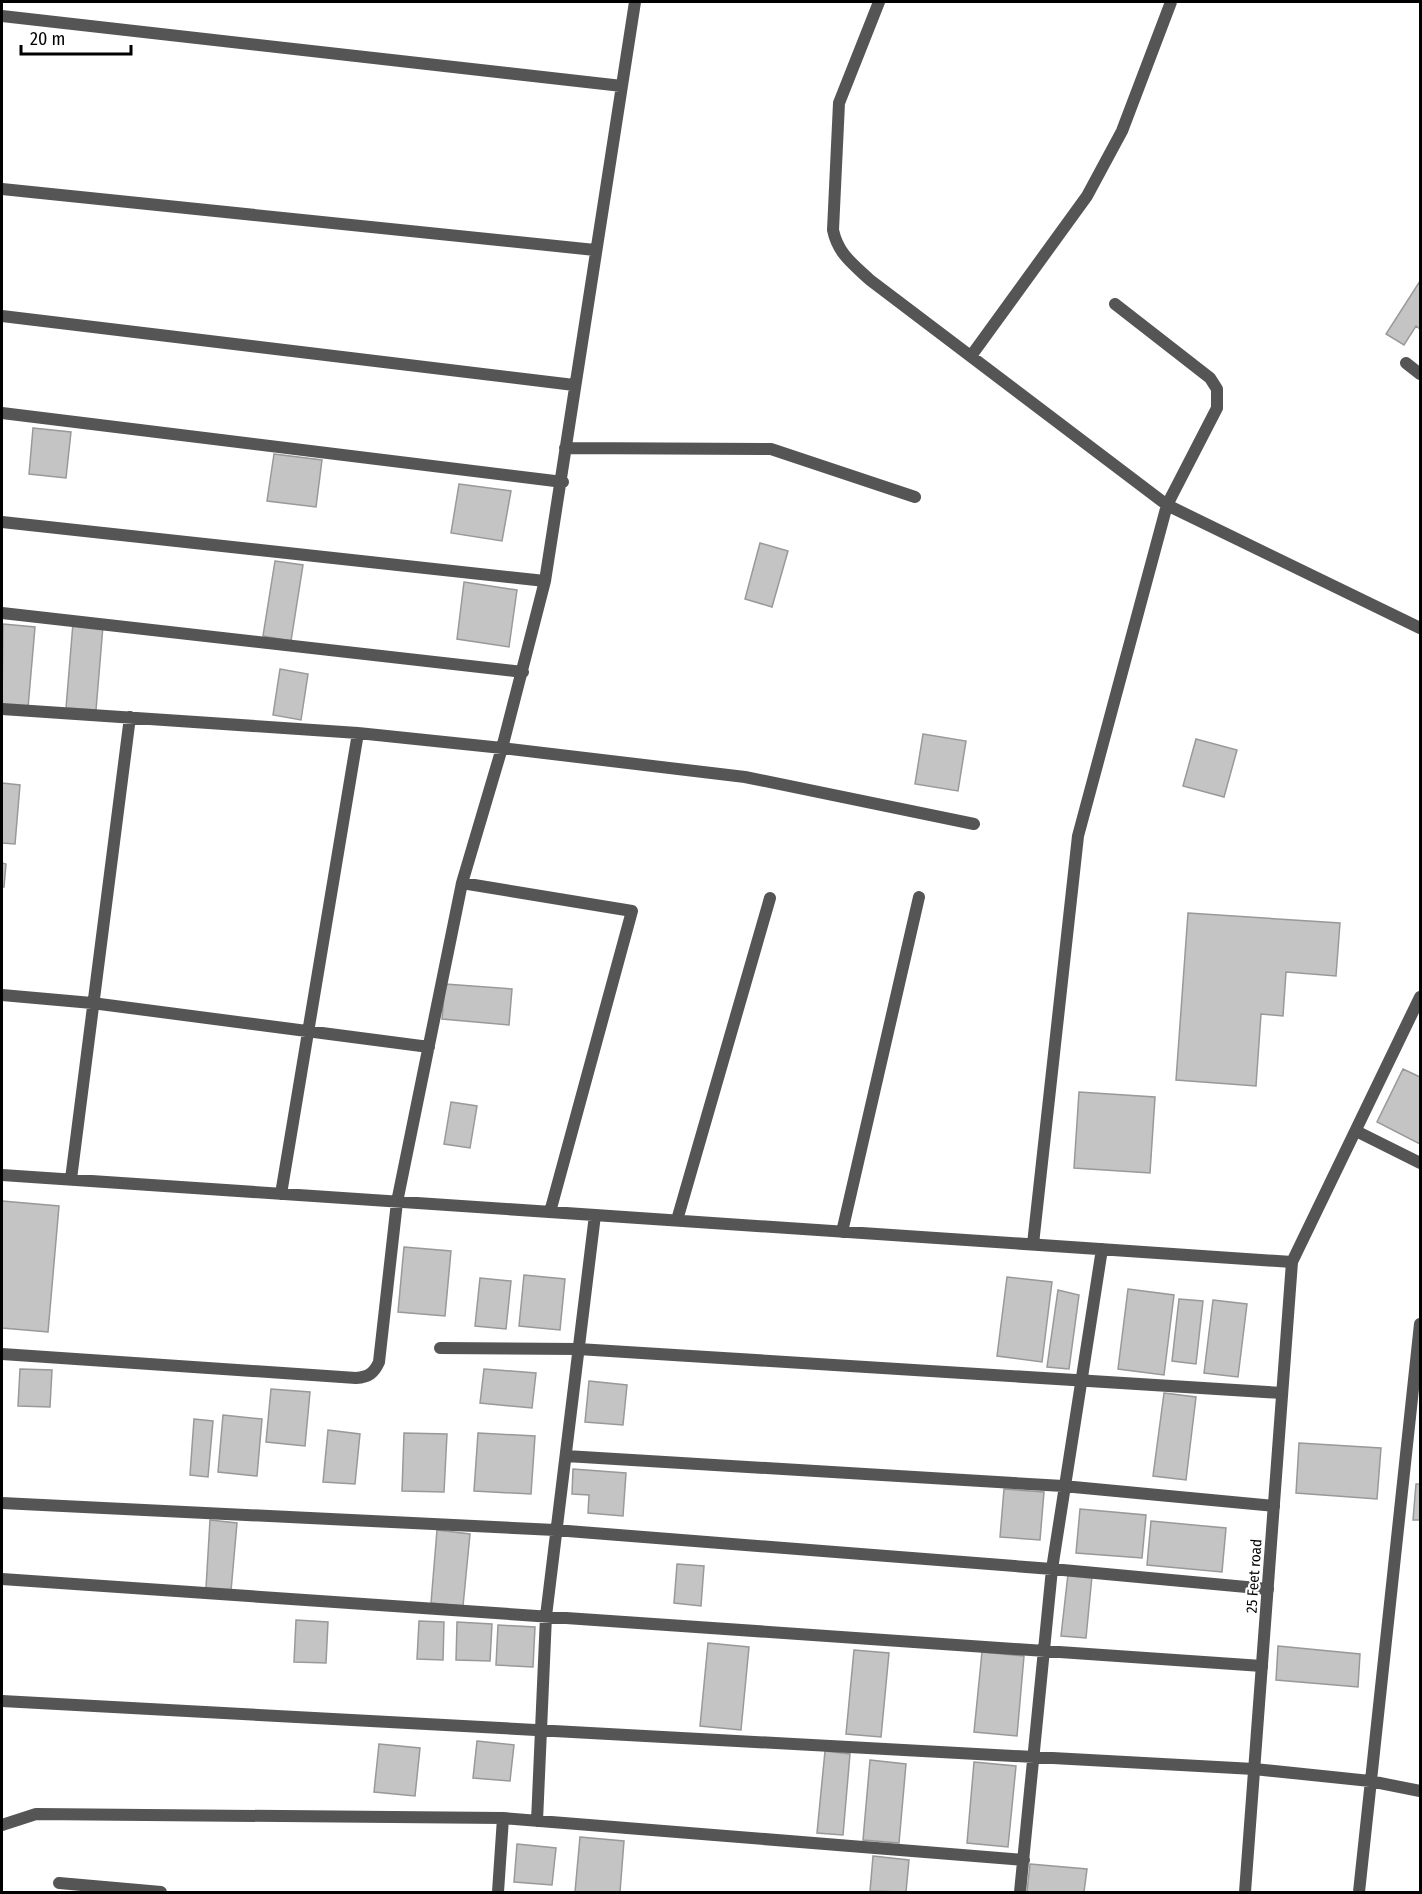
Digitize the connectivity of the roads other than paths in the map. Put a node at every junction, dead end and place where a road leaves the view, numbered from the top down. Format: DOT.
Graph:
graph roads {
  1 [pos="635,2"];
  2 [pos="879,2"];
  3 [pos="1171,2"];
  4 [pos="2,16"];
  5 [pos="622,86"];
  6 [pos="2,189"];
  7 [pos="595,250"];
  8 [pos="1115,304"];
  9 [pos="2,316"];
  10 [pos="971,356"];
  11 [pos="1406,363"];
  12 [pos="1420,374"];
  13 [pos="574,385"];
  14 [pos="2,413"];
  15 [pos="565,448"];
  16 [pos="562,482"];
  17 [pos="915,496"];
  18 [pos="1167,505"];
  19 [pos="2,522"];
  20 [pos="545,581"];
  21 [pos="2,613"];
  22 [pos="1420,628"];
  23 [pos="523,672"];
  24 [pos="2,709"];
  25 [pos="130,717"];
  26 [pos="358,733"];
  27 [pos="502,748"];
  28 [pos="974,824"];
  29 [pos="462,883"];
  30 [pos="920,897"];
  31 [pos="770,898"];
  32 [pos="2,995"];
  33 [pos="1420,997"];
  34 [pos="92,1003"];
  35 [pos="308,1031"];
  36 [pos="429,1047"];
  37 [pos="1356,1131"];
  38 [pos="1420,1162"];
  39 [pos="2,1175"];
  40 [pos="71,1179"];
  41 [pos="281,1194"];
  42 [pos="397,1202"];
  43 [pos="550,1212"];
  44 [pos="595,1215"];
  45 [pos="677,1220"];
  46 [pos="842,1232"];
  47 [pos="1033,1244"];
  48 [pos="1102,1249"];
  49 [pos="1292,1262"];
  50 [pos="1420,1324"];
  51 [pos="440,1348"];
  52 [pos="578,1349"];
  53 [pos="2,1354"];
  54 [pos="1082,1378"];
  55 [pos="1282,1393"];
  56 [pos="566,1456"];
  57 [pos="1063,1486"];
  58 [pos="2,1503"];
  59 [pos="1274,1506"];
  60 [pos="555,1530"];
  61 [pos="1052,1569"];
  62 [pos="2,1579"];
  63 [pos="1268,1589"];
  64 [pos="546,1616"];
  65 [pos="1044,1651"];
  66 [pos="1262,1666"];
  67 [pos="2,1701"];
  68 [pos="542,1730"];
  69 [pos="1032,1757"];
  70 [pos="1254,1769"];
  71 [pos="1370,1781"];
  72 [pos="1420,1791"];
  73 [pos="503,1818"];
  74 [pos="537,1821"];
  75 [pos="2,1825"];
  76 [pos="1024,1860"];
  77 [pos="59,1883"];
  78 [pos="161,1893"];
  79 [pos="498,1893"];
  80 [pos="1020,1893"];
  81 [pos="1245,1893"];
  82 [pos="1359,1893"];
  1 -- 5 [label="street"];
  2 -- 10 [label="street"];
  3 -- 10 [label="street"];
  4 -- 5 [label="street"];
  5 -- 7 [label="street"];
  6 -- 7 [label="street"];
  7 -- 13 [label="street"];
  8 -- 18 [label="street"];
  9 -- 13 [label="street"];
  10 -- 18 [label="street"];
  11 -- 12 [label="street"];
  13 -- 15 [label="street"];
  14 -- 16 [label="street"];
  15 -- 16 [label="street"];
  15 -- 17 [label="street"];
  16 -- 20 [label="street"];
  18 -- 22 [label="street"];
  18 -- 47 [label="street"];
  19 -- 20 [label="street"];
  20 -- 23 [label="street"];
  21 -- 23 [label="street"];
  23 -- 27 [label="street"];
  24 -- 25 [label="street"];
  25 -- 26 [label="street"];
  25 -- 34 [label="street"];
  26 -- 27 [label="street"];
  26 -- 35 [label="street"];
  27 -- 28 [label="street"];
  27 -- 29 [label="street"];
  29 -- 36 [label="street"];
  29 -- 43 [label="street"];
  30 -- 46 [label="street"];
  31 -- 45 [label="street"];
  32 -- 34 [label="street"];
  33 -- 37 [label="street"];
  34 -- 35 [label="street"];
  34 -- 40 [label="street"];
  35 -- 36 [label="street"];
  35 -- 41 [label="street"];
  36 -- 42 [label="street"];
  37 -- 38 [label="street"];
  37 -- 49 [label="street"];
  39 -- 40 [label="street"];
  40 -- 41 [label="street"];
  41 -- 42 [label="street"];
  42 -- 43 [label="street"];
  42 -- 53 [label="street"];
  43 -- 44 [label="street"];
  44 -- 45 [label="street"];
  44 -- 52 [label="street"];
  45 -- 46 [label="street"];
  46 -- 47 [label="street"];
  47 -- 48 [label="street"];
  48 -- 49 [label="street"];
  48 -- 54 [label="street"];
  49 -- 55 [label="street, 25 Feet road"];
  50 -- 71 [label="street"];
  51 -- 52 [label="street"];
  52 -- 54 [label="street"];
  52 -- 56 [label="street"];
  54 -- 55 [label="street"];
  54 -- 57 [label="street"];
  55 -- 59 [label="street, 25 Feet road"];
  56 -- 57 [label="street"];
  56 -- 60 [label="street"];
  57 -- 59 [label="street"];
  57 -- 61 [label="street"];
  58 -- 60 [label="street"];
  59 -- 63 [label="street, 25 Feet road"];
  60 -- 61 [label="street"];
  60 -- 64 [label="street"];
  61 -- 63 [label="street"];
  61 -- 65 [label="street"];
  62 -- 64 [label="street"];
  63 -- 66 [label="street, 25 Feet road"];
  64 -- 65 [label="street"];
  64 -- 68 [label="street"];
  65 -- 66 [label="street"];
  65 -- 69 [label="street"];
  66 -- 70 [label="street, 25 Feet road"];
  67 -- 68 [label="street"];
  68 -- 69 [label="street"];
  68 -- 74 [label="street"];
  69 -- 70 [label="street"];
  69 -- 76 [label="street"];
  70 -- 71 [label="street"];
  70 -- 81 [label="street, 25 Feet road"];
  71 -- 72 [label="street"];
  71 -- 82 [label="street"];
  73 -- 74 [label="street"];
  73 -- 75 [label="street"];
  73 -- 79 [label="street"];
  74 -- 76 [label="street"];
  76 -- 80 [label="street"];
  77 -- 78 [label="street"];
}
